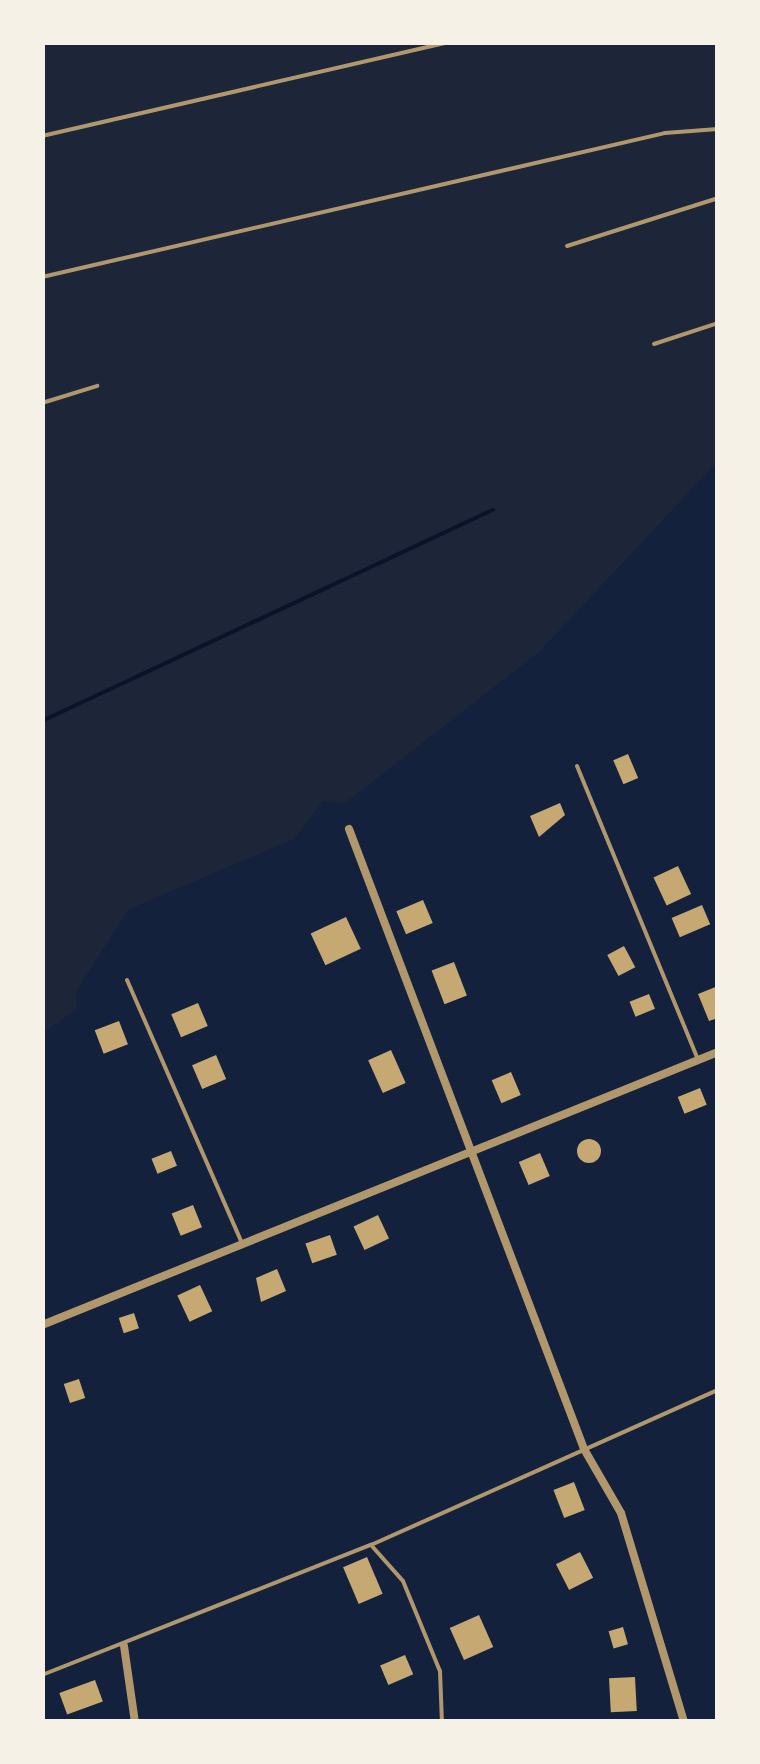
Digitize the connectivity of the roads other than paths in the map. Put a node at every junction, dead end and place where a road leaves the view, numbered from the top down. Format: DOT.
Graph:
graph roads {
  1 [pos="450,42"];
  2 [pos="718,129"];
  3 [pos="42,136"];
  4 [pos="718,198"];
  5 [pos="567,246"];
  6 [pos="42,277"];
  7 [pos="718,323"];
  8 [pos="654,344"];
  9 [pos="96,386"];
  10 [pos="42,403"];
  11 [pos="577,766"];
  12 [pos="349,829"];
  13 [pos="127,980"];
  14 [pos="718,1052"];
  15 [pos="698,1060"];
  16 [pos="474,1154"];
  17 [pos="242,1246"];
  18 [pos="42,1325"];
  19 [pos="718,1390"];
  20 [pos="584,1450"];
  21 [pos="372,1545"];
  22 [pos="124,1646"];
  23 [pos="42,1675"];
  24 [pos="134,1722"];
  25 [pos="442,1722"];
  26 [pos="684,1722"];
  1 -- 3 [label="lane"];
  2 -- 6 [label="lane"];
  4 -- 5 [label="lane"];
  7 -- 8 [label="lane"];
  9 -- 10 [label="lane"];
  11 -- 15 [label="lane"];
  12 -- 16 [label="street"];
  13 -- 17 [label="lane"];
  14 -- 15 [label="street"];
  15 -- 16 [label="street"];
  16 -- 17 [label="street"];
  16 -- 20 [label="street"];
  17 -- 18 [label="street"];
  19 -- 20 [label="lane"];
  20 -- 21 [label="lane"];
  20 -- 26 [label="street"];
  21 -- 22 [label="lane"];
  21 -- 25 [label="lane"];
  22 -- 23 [label="lane"];
  22 -- 24 [label="street"];
}
